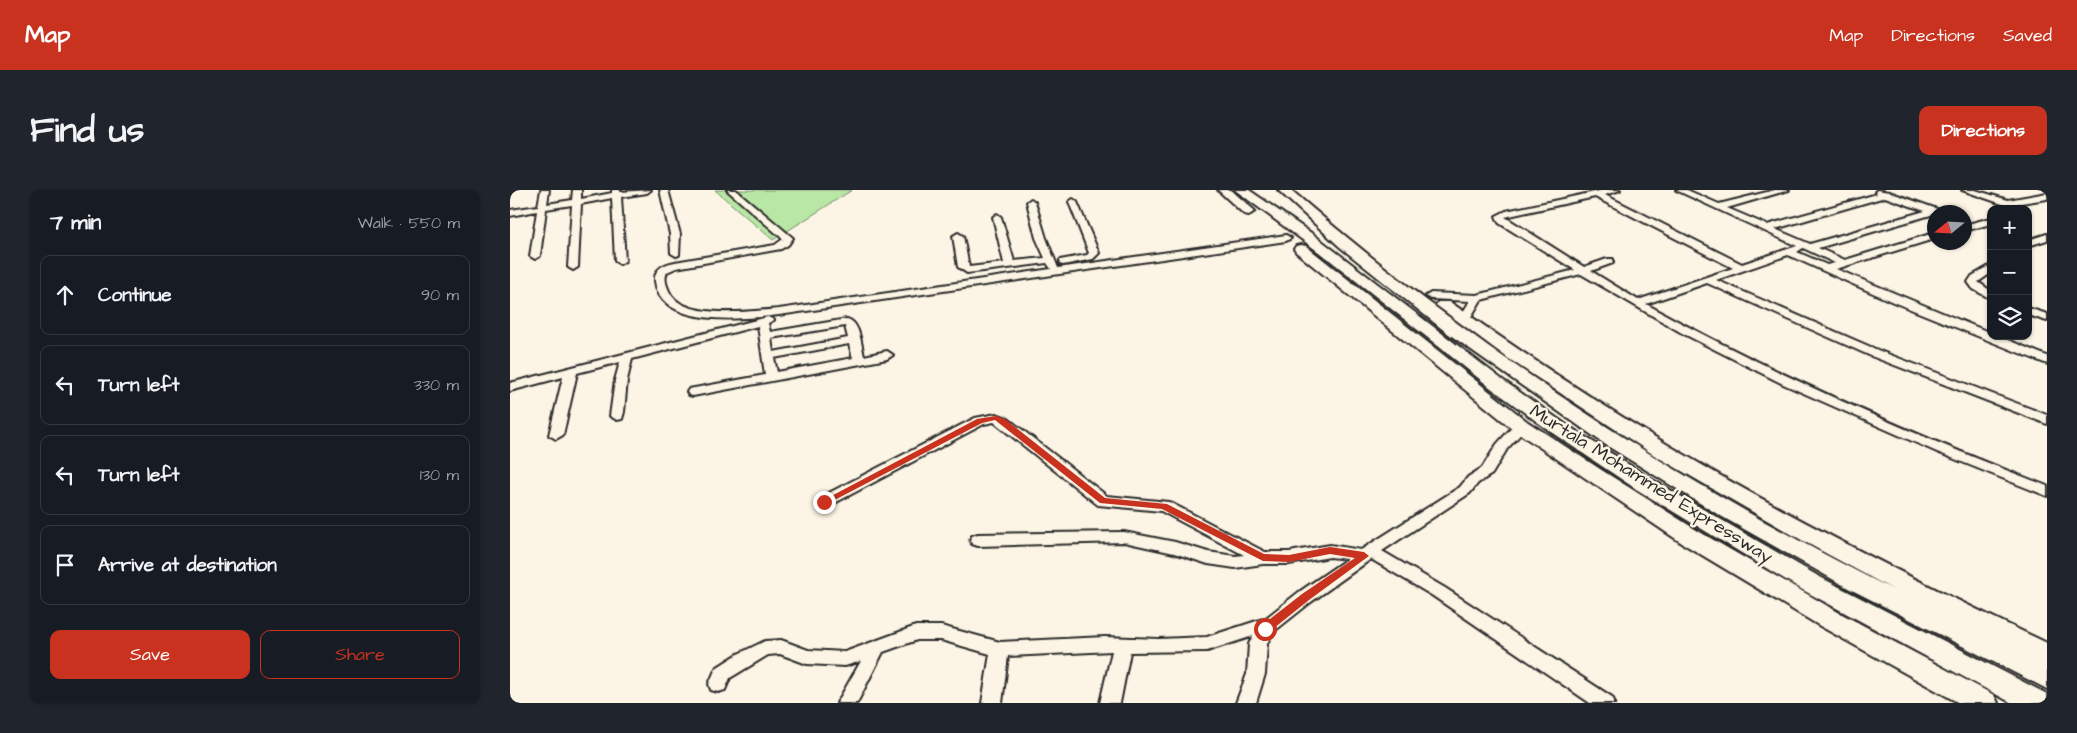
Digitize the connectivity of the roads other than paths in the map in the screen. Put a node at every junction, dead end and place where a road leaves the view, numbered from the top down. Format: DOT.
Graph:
graph roads {
  1 [pos="545,190"];
  2 [pos="577,190"];
  3 [pos="647,190"];
  4 [pos="664,190"];
  5 [pos="731,190"];
  6 [pos="1224,190"];
  7 [pos="1241,190"];
  8 [pos="1284,190"];
  9 [pos="1616,190"];
  10 [pos="1680,190"];
  11 [pos="1785,190"];
  12 [pos="1873,190"];
  13 [pos="1966,190"];
  14 [pos="616,193"];
  15 [pos="1596,194"];
  16 [pos="1886,194"];
  17 [pos="2047,196"];
  18 [pos="1302,198"];
  19 [pos="577,202"];
  20 [pos="1031,202"];
  21 [pos="1073,202"];
  22 [pos="2009,205"];
  23 [pos="2016,205"];
  24 [pos="1719,207"];
  25 [pos="544,208"];
  26 [pos="1927,209"];
  27 [pos="510,213"];
  28 [pos="1272,214"];
  29 [pos="1927,214"];
  30 [pos="997,217"];
  31 [pos="1987,221"];
  32 [pos="1972,224"];
  33 [pos="1975,225"];
  34 [pos="1972,226"];
  35 [pos="1768,228"];
  36 [pos="958,236"];
  37 [pos="2047,237"];
  38 [pos="1286,238"];
  39 [pos="1927,238"];
  40 [pos="2032,242"];
  41 [pos="1809,246"];
  42 [pos="676,253"];
  43 [pos="1791,253"];
  44 [pos="535,256"];
  45 [pos="620,261"];
  46 [pos="1610,261"];
  47 [pos="1844,263"];
  48 [pos="1053,265"];
  49 [pos="1010,266"];
  50 [pos="572,267"];
  51 [pos="1741,268"];
  52 [pos="1826,269"];
  53 [pos="1582,271"];
  54 [pos="1987,271"];
  55 [pos="1708,280"];
  56 [pos="1987,294"];
  57 [pos="1431,296"];
  58 [pos="1477,298"];
  59 [pos="1637,304"];
  60 [pos="794,310"];
  61 [pos="2032,312"];
  62 [pos="2047,318"];
  63 [pos="1464,320"];
  64 [pos="766,321"];
  65 [pos="772,335"];
  66 [pos="854,340"];
  67 [pos="776,355"];
  68 [pos="886,355"];
  69 [pos="626,356"];
  70 [pos="859,360"];
  71 [pos="2047,360"];
  72 [pos="571,371"];
  73 [pos="775,375"];
  74 [pos="510,387"];
  75 [pos="693,392"];
  76 [pos="617,416"];
  77 [pos="2047,420"];
  78 [pos="1521,426"];
  79 [pos="556,435"];
  80 [pos="1613,441"];
  81 [pos="1590,450"];
  82 [pos="1721,486"];
  83 [pos="2047,491"];
  84 [pos="824,502"];
  85 [pos="1648,510"];
  86 [pos="978,540"];
  87 [pos="1368,554"];
  88 [pos="1263,558"];
  89 [pos="1276,622"];
  90 [pos="1122,645"];
  91 [pos="877,646"];
  92 [pos="1000,649"];
  93 [pos="2047,655"];
  94 [pos="2047,678"];
  95 [pos="718,684"];
  96 [pos="847,703"];
  97 [pos="992,703"];
  98 [pos="1110,703"];
  99 [pos="1246,703"];
  100 [pos="1605,703"];
  101 [pos="1984,703"];
  102 [pos="2038,703"];
  1 -- 25 [label="street"];
  2 -- 19 [label="street"];
  3 -- 14 [label="street"];
  4 -- 42 [label="street"];
  5 -- 60 [label="street"];
  6 -- 38 [label="highway, Murtala Mohammed Expressway"];
  7 -- 28 [label="highway, Murtala Mohammed Expressway"];
  8 -- 18 [label="highway, Murtala Mohammed Expressway"];
  9 -- 15 [label="street"];
  10 -- 24 [label="street"];
  11 -- 24 [label="street"];
  12 -- 16 [label="street"];
  13 -- 22 [label="street"];
  14 -- 19 [label="street"];
  14 -- 45 [label="street"];
  15 -- 51 [label="street"];
  15 -- 53 [label="street"];
  16 -- 26 [label="street"];
  16 -- 35 [label="street"];
  17 -- 23 [label="street"];
  18 -- 28 [label="highway"];
  18 -- 57 [label="highway, Murtala Mohammed Expressway"];
  18 -- 80 [label="highway, Murtala Mohammed Expressway"];
  19 -- 25 [label="street"];
  19 -- 50 [label="street"];
  20 -- 48 [label="street"];
  21 -- 48 [label="street"];
  24 -- 35 [label="street"];
  25 -- 27 [label="street"];
  25 -- 44 [label="street"];
  28 -- 81 [label="highway, Murtala Mohammed Expressway"];
  29 -- 41 [label="street"];
  30 -- 49 [label="street"];
  31 -- 33 [label="street"];
  32 -- 33 [label="street"];
  33 -- 34 [label="street"];
  35 -- 41 [label="street"];
  36 -- 49 [label="street"];
  37 -- 40 [label="street"];
  38 -- 48 [label="street"];
  38 -- 78 [label="highway, Murtala Mohammed Expressway"];
  39 -- 47 [label="street"];
  41 -- 43 [label="street"];
  41 -- 47 [label="street"];
  43 -- 51 [label="street"];
  43 -- 52 [label="street"];
  46 -- 53 [label="street"];
  47 -- 52 [label="street"];
  48 -- 49 [label="street"];
  48 -- 60 [label="street"];
  51 -- 55 [label="street"];
  52 -- 71 [label="street"];
  53 -- 58 [label="street"];
  53 -- 59 [label="street"];
  54 -- 56 [label="street"];
  55 -- 59 [label="street"];
  55 -- 77 [label="street"];
  57 -- 58 [label="street"];
  57 -- 63 [label="highway, Murtala Mohammed Expressway"];
  58 -- 63 [label="street"];
  59 -- 83 [label="street"];
  60 -- 64 [label="street"];
  61 -- 62 [label="street"];
  63 -- 82 [label="highway, Murtala Mohammed Expressway"];
  64 -- 65 [label="street"];
  64 -- 69 [label="street"];
  64 -- 73 [label="street"];
  65 -- 66 [label="street"];
  65 -- 67 [label="street"];
  66 -- 67 [label="street"];
  66 -- 70 [label="street"];
  67 -- 73 [label="street"];
  68 -- 70 [label="street"];
  69 -- 72 [label="street"];
  69 -- 76 [label="street"];
  70 -- 73 [label="street"];
  72 -- 74 [label="street"];
  72 -- 79 [label="street"];
  73 -- 75 [label="street"];
  78 -- 85 [label="highway, Murtala Mohammed Expressway"];
  78 -- 87 [label="street"];
  80 -- 82 [label="highway"];
  80 -- 94 [label="highway, Murtala Mohammed Expressway"];
  81 -- 85 [label="highway"];
  81 -- 102 [label="highway, Murtala Mohammed Expressway"];
  82 -- 93 [label="highway, Murtala Mohammed Expressway"];
  84 -- 88 [label="street"];
  85 -- 101 [label="highway, Murtala Mohammed Expressway"];
  86 -- 88 [label="street"];
  87 -- 88 [label="street"];
  87 -- 89 [label="street"];
  87 -- 100 [label="street"];
  89 -- 90 [label="street"];
  89 -- 99 [label="street"];
  90 -- 92 [label="street"];
  90 -- 98 [label="street"];
  91 -- 92 [label="street"];
  91 -- 95 [label="street"];
  91 -- 96 [label="street"];
  92 -- 97 [label="street"];
}
